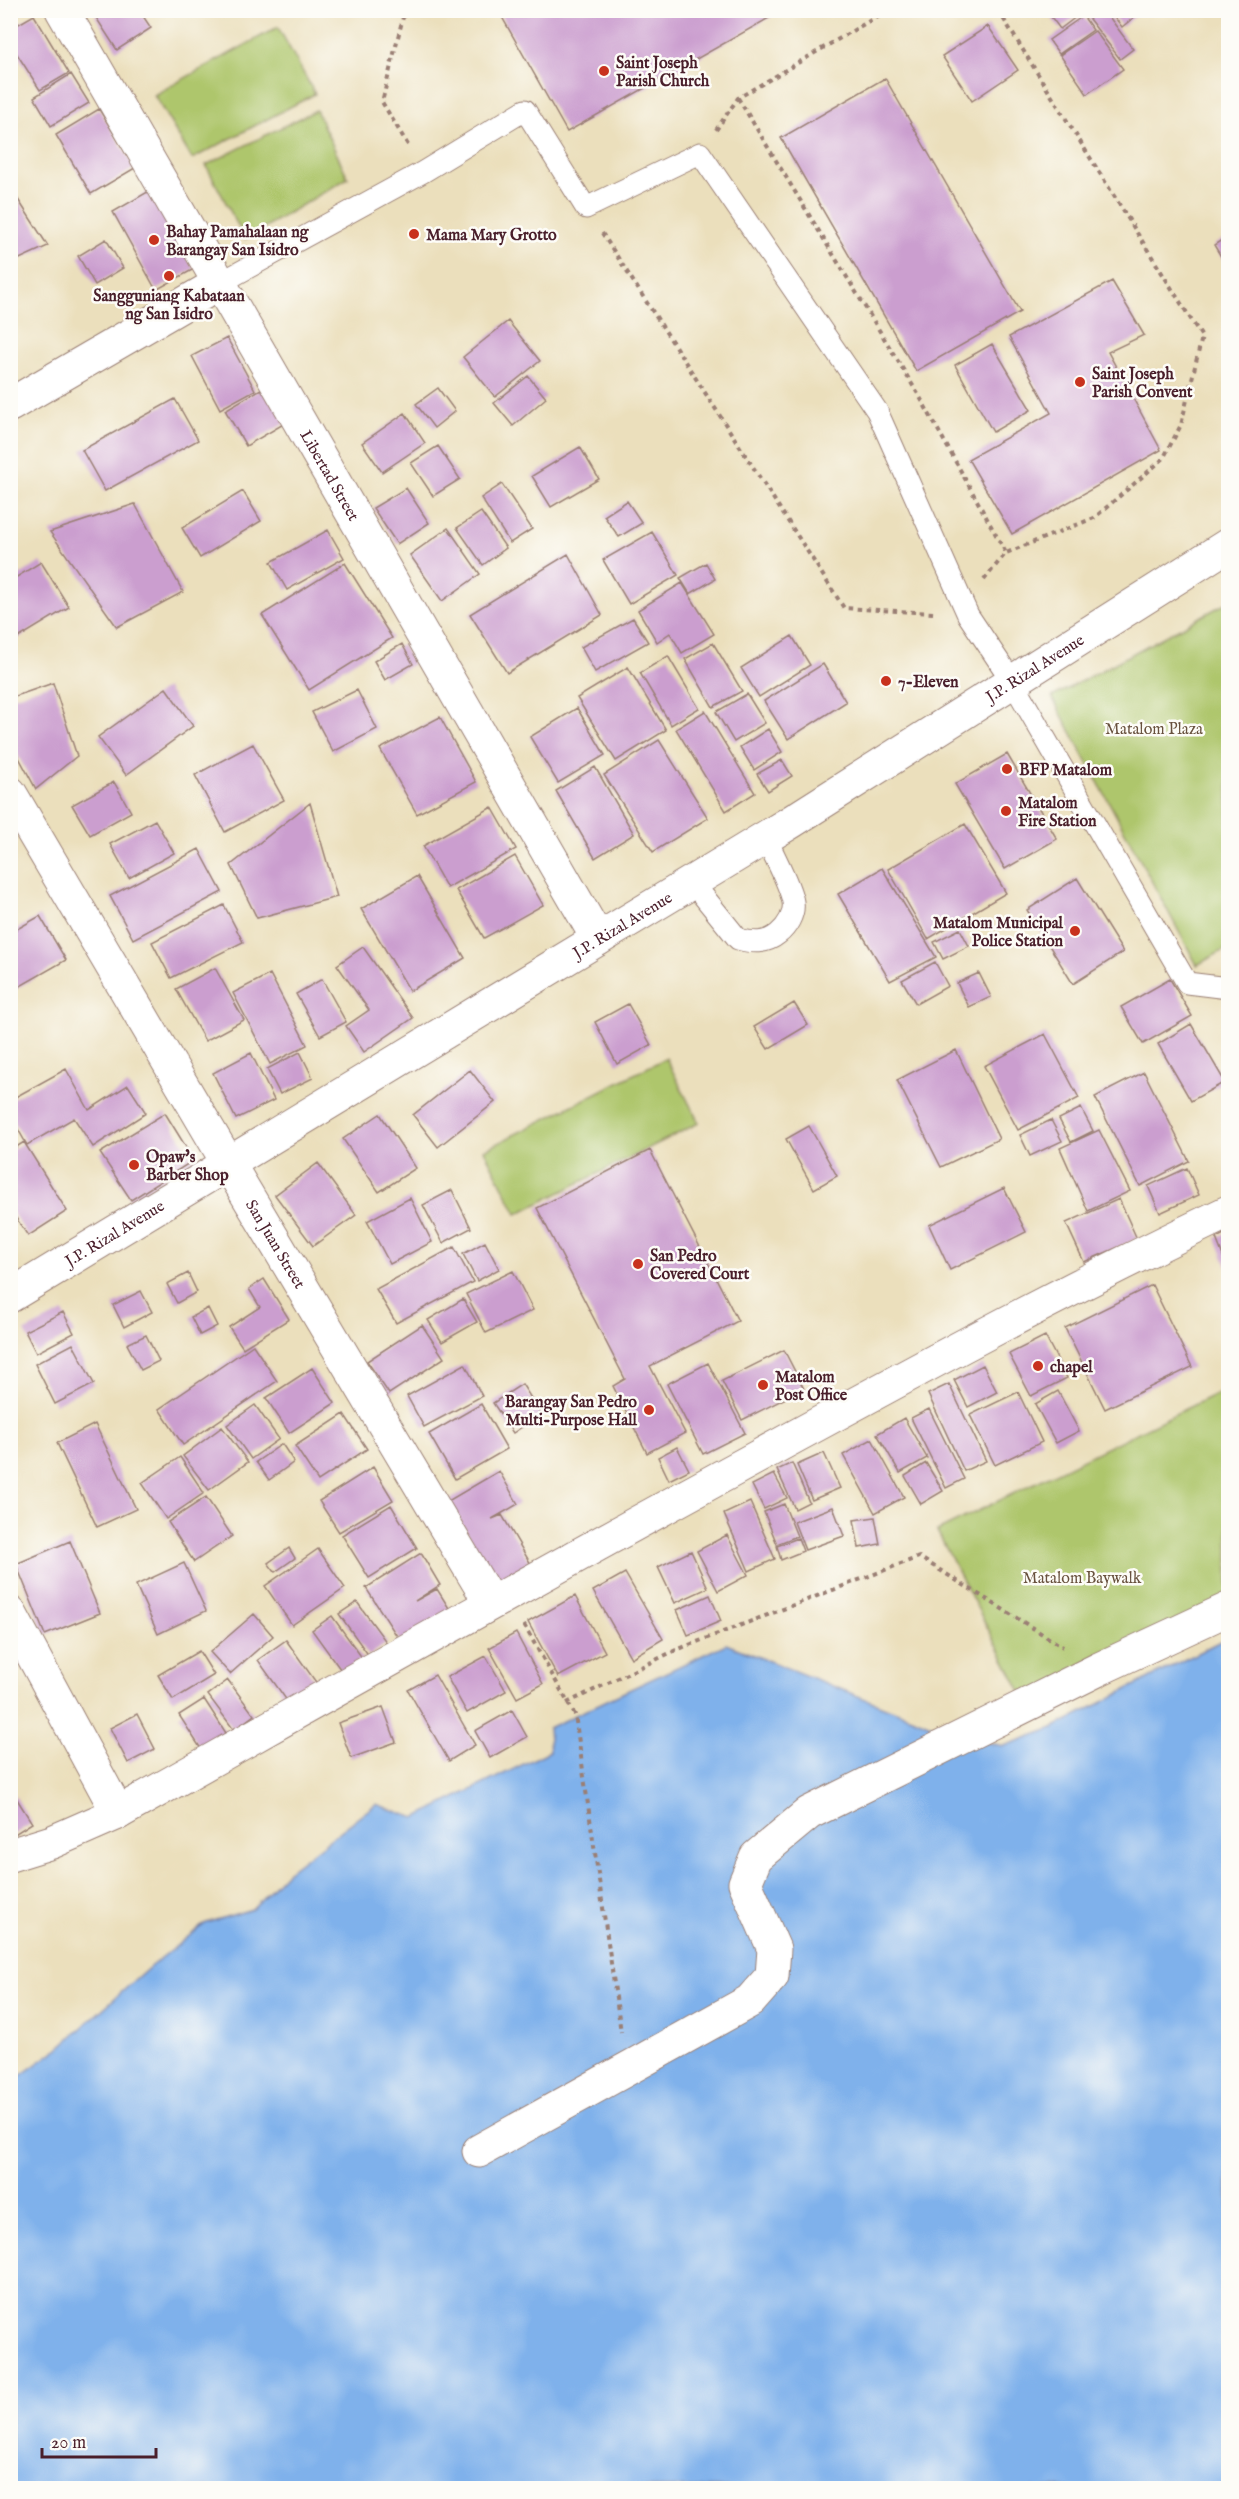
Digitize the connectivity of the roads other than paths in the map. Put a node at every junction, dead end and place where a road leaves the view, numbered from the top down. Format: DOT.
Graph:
graph roads {
  1 [pos="62,10"];
  2 [pos="220,283"];
  3 [pos="10,405"];
  4 [pos="1228,545"];
  5 [pos="1012,681"];
  6 [pos="10,793"];
  7 [pos="766,837"];
  8 [pos="692,882"];
  9 [pos="598,939"];
  10 [pos="1228,988"];
  11 [pos="228,1163"];
  12 [pos="1228,1212"];
  13 [pos="10,1296"];
  14 [pos="499,1598"];
  15 [pos="1228,1609"];
  16 [pos="10,1613"];
  17 [pos="118,1813"];
  18 [pos="10,1855"];
  19 [pos="479,2151"];
  1 -- 2 [label="street, Libertad Street"];
  2 -- 3 [label="street"];
  2 -- 5 [label="lane"];
  2 -- 9 [label="street, Libertad Street"];
  4 -- 5 [label="street, J.P. Rizal Avenue"];
  5 -- 7 [label="street, J.P. Rizal Avenue"];
  5 -- 10 [label="lane"];
  6 -- 11 [label="street, San Juan Street"];
  7 -- 8 [label="street, J.P. Rizal Avenue"];
  7 -- 8 [label="lane"];
  8 -- 9 [label="street, J.P. Rizal Avenue"];
  9 -- 11 [label="street, J.P. Rizal Avenue"];
  11 -- 13 [label="street, J.P. Rizal Avenue"];
  11 -- 14 [label="street, San Juan Street"];
  12 -- 14 [label="street"];
  14 -- 17 [label="street"];
  15 -- 19 [label="street"];
  16 -- 17 [label="street"];
  17 -- 18 [label="street"];
}
